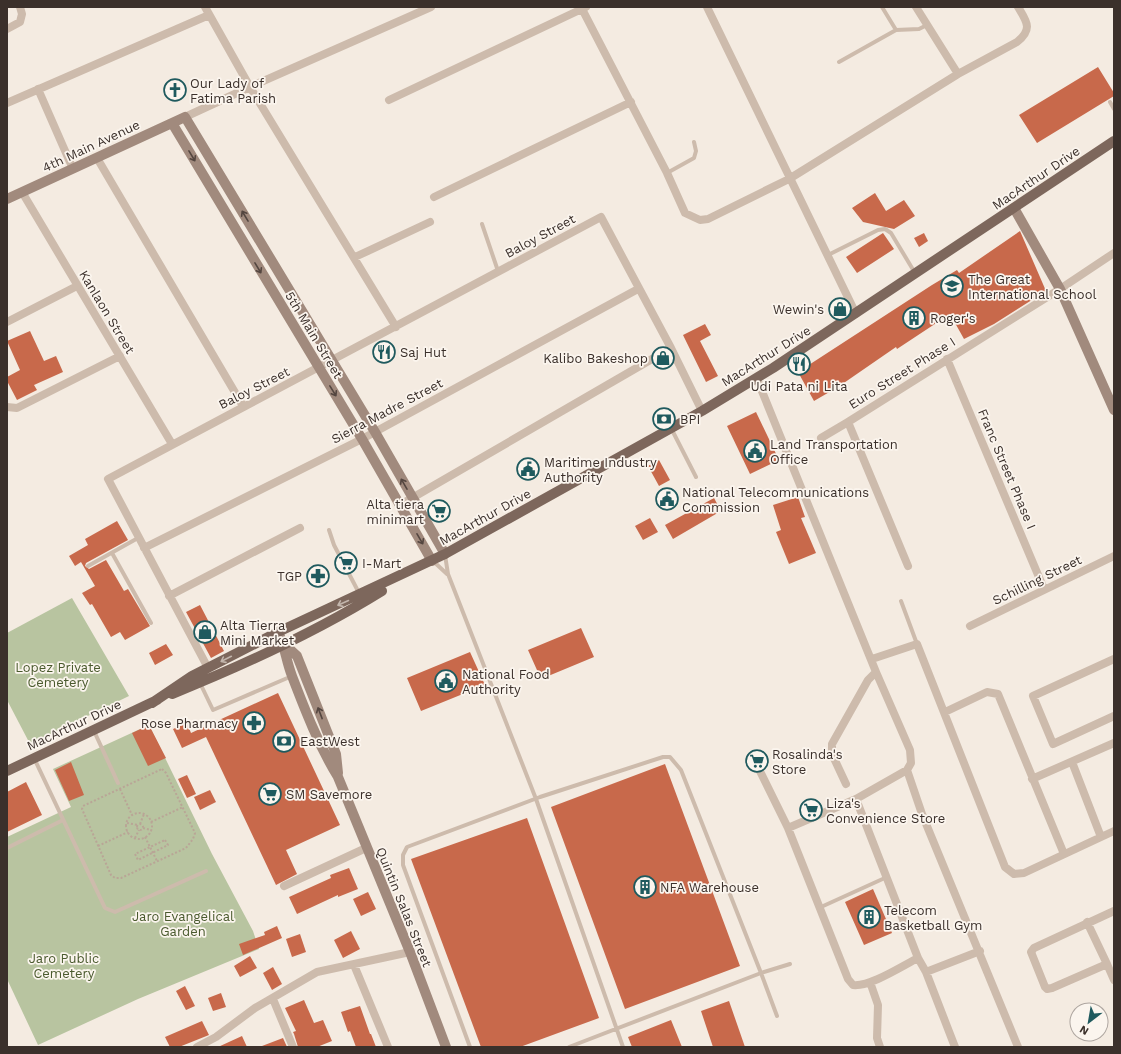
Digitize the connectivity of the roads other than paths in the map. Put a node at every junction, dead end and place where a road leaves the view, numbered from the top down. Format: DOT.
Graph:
graph roads {
  1 [pos="20,7"];
  2 [pos="205,7"];
  3 [pos="430,7"];
  4 [pos="708,7"];
  5 [pos="882,7"];
  6 [pos="916,7"];
  7 [pos="1018,7"];
  8 [pos="583,8"];
  9 [pos="209,15"];
  10 [pos="927,25"];
  11 [pos="7,29"];
  12 [pos="896,30"];
  13 [pos="839,62"];
  14 [pos="958,74"];
  15 [pos="250,87"];
  16 [pos="38,89"];
  17 [pos="389,100"];
  18 [pos="630,102"];
  19 [pos="1110,102"];
  20 [pos="7,103"];
  21 [pos="1114,109"];
  22 [pos="185,117"];
  23 [pos="172,123"];
  24 [pos="1114,141"];
  25 [pos="694,142"];
  26 [pos="97,158"];
  27 [pos="73,169"];
  28 [pos="667,173"];
  29 [pos="790,179"];
  30 [pos="22,192"];
  31 [pos="434,197"];
  32 [pos="7,199"];
  33 [pos="1014,208"];
  34 [pos="430,222"];
  35 [pos="482,224"];
  36 [pos="1114,253"];
  37 [pos="828,256"];
  38 [pos="355,257"];
  39 [pos="498,272"];
  40 [pos="916,274"];
  41 [pos="77,286"];
  42 [pos="638,289"];
  43 [pos="1060,289"];
  44 [pos="856,314"];
  45 [pos="7,322"];
  46 [pos="396,327"];
  47 [pos="671,348"];
  48 [pos="120,356"];
  49 [pos="947,359"];
  50 [pos="331,361"];
  51 [pos="318,368"];
  52 [pos="757,379"];
  53 [pos="243,406"];
  54 [pos="7,407"];
  55 [pos="1114,410"];
  56 [pos="702,411"];
  57 [pos="848,422"];
  58 [pos="670,428"];
  59 [pos="375,432"];
  60 [pos="821,438"];
  61 [pos="362,440"];
  62 [pos="172,444"];
  63 [pos="696,477"];
  64 [pos="412,498"];
  65 [pos="400,505"];
  66 [pos="300,528"];
  67 [pos="329,530"];
  68 [pos="138,538"];
  69 [pos="144,548"];
  70 [pos="112,553"];
  71 [pos="445,554"];
  72 [pos="1114,556"];
  73 [pos="432,561"];
  74 [pos="88,566"];
  75 [pos="908,566"];
  76 [pos="416,569"];
  77 [pos="448,574"];
  78 [pos="1044,589"];
  79 [pos="360,595"];
  80 [pos="169,596"];
  81 [pos="901,600"];
  82 [pos="151,623"];
  83 [pos="970,626"];
  84 [pos="278,632"];
  85 [pos="284,644"];
  86 [pos="916,644"];
  87 [pos="872,659"];
  88 [pos="1114,659"];
  89 [pos="208,668"];
  90 [pos="876,672"];
  91 [pos="292,676"];
  92 [pos="200,683"];
  93 [pos="152,702"];
  94 [pos="945,712"];
  95 [pos="1114,716"];
  96 [pos="93,730"];
  97 [pos="1114,743"];
  98 [pos="34,758"];
  99 [pos="755,761"];
  100 [pos="1072,762"];
  101 [pos="7,770"];
  102 [pos="907,770"];
  103 [pos="338,777"];
  104 [pos="1032,779"];
  105 [pos="118,783"];
  106 [pos="846,784"];
  107 [pos="856,798"];
  108 [pos="536,799"];
  109 [pos="63,820"];
  110 [pos="788,828"];
  111 [pos="1114,831"];
  112 [pos="1101,837"];
  113 [pos="7,848"];
  114 [pos="366,848"];
  115 [pos="1064,854"];
  116 [pos="206,871"];
  117 [pos="888,877"];
  118 [pos="284,886"];
  119 [pos="821,907"];
  120 [pos="1114,910"];
  121 [pos="1087,922"];
  122 [pos="980,951"];
  123 [pos="410,952"];
  124 [pos="918,958"];
  125 [pos="790,964"];
  126 [pos="1107,964"];
  127 [pos="354,965"];
  128 [pos="926,972"];
  129 [pos="762,973"];
  130 [pos="1114,979"];
  131 [pos="870,982"];
  132 [pos="273,999"];
  133 [pos="777,1016"];
  134 [pos="616,1028"];
  135 [pos="197,1047"];
  136 [pos="293,1047"];
  137 [pos="388,1047"];
  138 [pos="446,1047"];
  139 [pos="470,1047"];
  140 [pos="569,1047"];
  141 [pos="623,1047"];
  142 [pos="880,1047"];
  143 [pos="955,1047"];
  144 [pos="1018,1047"];
  1 -- 11 [label="street"];
  2 -- 9 [label="street"];
  3 -- 15 [label="street"];
  4 -- 29 [label="street"];
  5 -- 12 [label="lane"];
  6 -- 10 [label="street"];
  7 -- 14 [label="street"];
  8 -- 17 [label="street"];
  8 -- 18 [label="street"];
  9 -- 15 [label="street"];
  9 -- 16 [label="street"];
  10 -- 12 [label="lane"];
  10 -- 14 [label="street"];
  12 -- 13 [label="lane"];
  14 -- 29 [label="street"];
  15 -- 22 [label="street"];
  15 -- 38 [label="street"];
  16 -- 20 [label="street"];
  16 -- 27 [label="street"];
  18 -- 28 [label="street"];
  18 -- 31 [label="street"];
  19 -- 21 [label="lane"];
  22 -- 23 [label="street, 4th Main Avenue"];
  50 -- 22 [label="street, 5th Main Street, one-way"];
  23 -- 26 [label="street, 4th Main Avenue"];
  23 -- 51 [label="street, 5th Main Street, one-way"];
  24 -- 33 [label="main road, MacArthur Drive"];
  25 -- 28 [label="lane"];
  26 -- 27 [label="street, 4th Main Avenue"];
  26 -- 53 [label="street"];
  27 -- 30 [label="street, 4th Main Avenue"];
  28 -- 29 [label="street"];
  29 -- 37 [label="street"];
  30 -- 32 [label="street, 4th Main Avenue"];
  30 -- 41 [label="street, Kanlaon Street"];
  33 -- 40 [label="main road, MacArthur Drive"];
  33 -- 43 [label="street"];
  34 -- 38 [label="street"];
  35 -- 39 [label="lane"];
  36 -- 43 [label="street, Euro Street Phase I"];
  37 -- 40 [label="lane"];
  37 -- 44 [label="street"];
  38 -- 46 [label="street"];
  39 -- 42 [label="street, Baloy Street"];
  39 -- 46 [label="street, Baloy Street"];
  40 -- 44 [label="main road, MacArthur Drive"];
  41 -- 45 [label="street"];
  41 -- 48 [label="street, Kanlaon Street"];
  42 -- 47 [label="street"];
  42 -- 59 [label="street, Sierra Madre Street"];
  43 -- 49 [label="street, Euro Street Phase I"];
  43 -- 55 [label="street"];
  44 -- 52 [label="main road, MacArthur Drive"];
  46 -- 50 [label="street, Baloy Street"];
  47 -- 56 [label="street"];
  47 -- 64 [label="street"];
  48 -- 54 [label="street"];
  48 -- 62 [label="street, Kanlaon Street"];
  49 -- 57 [label="street, Euro Street Phase I"];
  49 -- 78 [label="street, Franc Street Phase I"];
  50 -- 51 [label="street, Baloy Street"];
  50 -- 59 [label="street, 5th Main Street"];
  51 -- 53 [label="street, Baloy Street"];
  51 -- 61 [label="street, 5th Main Street, one-way"];
  52 -- 56 [label="main road, MacArthur Drive"];
  52 -- 87 [label="street"];
  53 -- 62 [label="street, Baloy Street"];
  56 -- 58 [label="main road, MacArthur Drive"];
  57 -- 60 [label="street"];
  57 -- 75 [label="street, Euro Street Phase I"];
  58 -- 63 [label="lane"];
  58 -- 71 [label="main road, MacArthur Drive"];
  59 -- 61 [label="street, Sierra Madre Street"];
  64 -- 59 [label="street, 5th Main Street, one-way"];
  61 -- 65 [label="street, 5th Main Street"];
  61 -- 69 [label="street, Sierra Madre Street"];
  62 -- 68 [label="street, Baloy Street"];
  64 -- 65 [label="street"];
  64 -- 71 [label="street, 5th Main Street"];
  65 -- 73 [label="street, 5th Main Street, one-way"];
  66 -- 80 [label="street"];
  67 -- 79 [label="lane"];
  68 -- 69 [label="street, Baloy Street"];
  68 -- 70 [label="lane"];
  69 -- 80 [label="street, Baloy Street"];
  70 -- 74 [label="lane"];
  70 -- 82 [label="lane"];
  71 -- 73 [label="main road, MacArthur Drive"];
  71 -- 77 [label="lane"];
  72 -- 78 [label="street, Schilling Street"];
  73 -- 76 [label="main road, MacArthur Drive"];
  73 -- 77 [label="lane"];
  76 -- 79 [label="main road, MacArthur Drive"];
  76 -- 85 [label="main road, MacArthur Drive"];
  77 -- 108 [label="lane"];
  78 -- 83 [label="street, Schilling Street"];
  79 -- 84 [label="main road, MacArthur Drive, one-way"];
  80 -- 89 [label="street, Baloy Street"];
  81 -- 86 [label="lane"];
  84 -- 85 [label="street, Quintin Salas Street"];
  84 -- 89 [label="main road, MacArthur Drive, one-way"];
  85 -- 91 [label="street, Quintin Salas Street"];
  85 -- 92 [label="main road, MacArthur Drive"];
  103 -- 85 [label="street, Quintin Salas Street, one-way"];
  86 -- 87 [label="street"];
  86 -- 94 [label="street"];
  87 -- 90 [label="street"];
  88 -- 95 [label="street"];
  89 -- 93 [label="main road, MacArthur Drive"];
  90 -- 102 [label="street"];
  90 -- 106 [label="street"];
  91 -- 92 [label="lane"];
  91 -- 103 [label="street, Quintin Salas Street"];
  92 -- 93 [label="main road, MacArthur Drive"];
  93 -- 96 [label="main road, MacArthur Drive"];
  94 -- 104 [label="street"];
  94 -- 115 [label="street"];
  96 -- 98 [label="main road, MacArthur Drive"];
  96 -- 105 [label="lane"];
  97 -- 100 [label="street"];
  98 -- 101 [label="main road, MacArthur Drive"];
  98 -- 109 [label="lane"];
  99 -- 110 [label="street"];
  100 -- 104 [label="street"];
  100 -- 112 [label="street"];
  102 -- 107 [label="street"];
  102 -- 122 [label="street"];
  103 -- 114 [label="street, Quintin Salas Street"];
  104 -- 115 [label="street"];
  107 -- 110 [label="street"];
  107 -- 117 [label="street"];
  108 -- 129 [label="lane"];
  108 -- 134 [label="lane"];
  108 -- 139 [label="lane"];
  109 -- 113 [label="lane"];
  109 -- 116 [label="lane"];
  110 -- 119 [label="street"];
  111 -- 112 [label="street"];
  112 -- 115 [label="street"];
  114 -- 118 [label="street"];
  114 -- 123 [label="street, Quintin Salas Street"];
  117 -- 119 [label="lane"];
  117 -- 124 [label="street"];
  119 -- 131 [label="street"];
  120 -- 121 [label="street"];
  121 -- 126 [label="street"];
  121 -- 126 [label="street"];
  122 -- 128 [label="street"];
  122 -- 144 [label="street"];
  123 -- 127 [label="street"];
  123 -- 138 [label="street, Quintin Salas Street"];
  124 -- 128 [label="street"];
  124 -- 131 [label="street"];
  125 -- 129 [label="lane"];
  126 -- 130 [label="street"];
  127 -- 132 [label="street"];
  127 -- 137 [label="street"];
  128 -- 143 [label="street"];
  129 -- 133 [label="lane"];
  129 -- 134 [label="lane"];
  131 -- 142 [label="street"];
  132 -- 135 [label="street"];
  132 -- 136 [label="street"];
  134 -- 140 [label="lane"];
  134 -- 141 [label="lane"];
}
